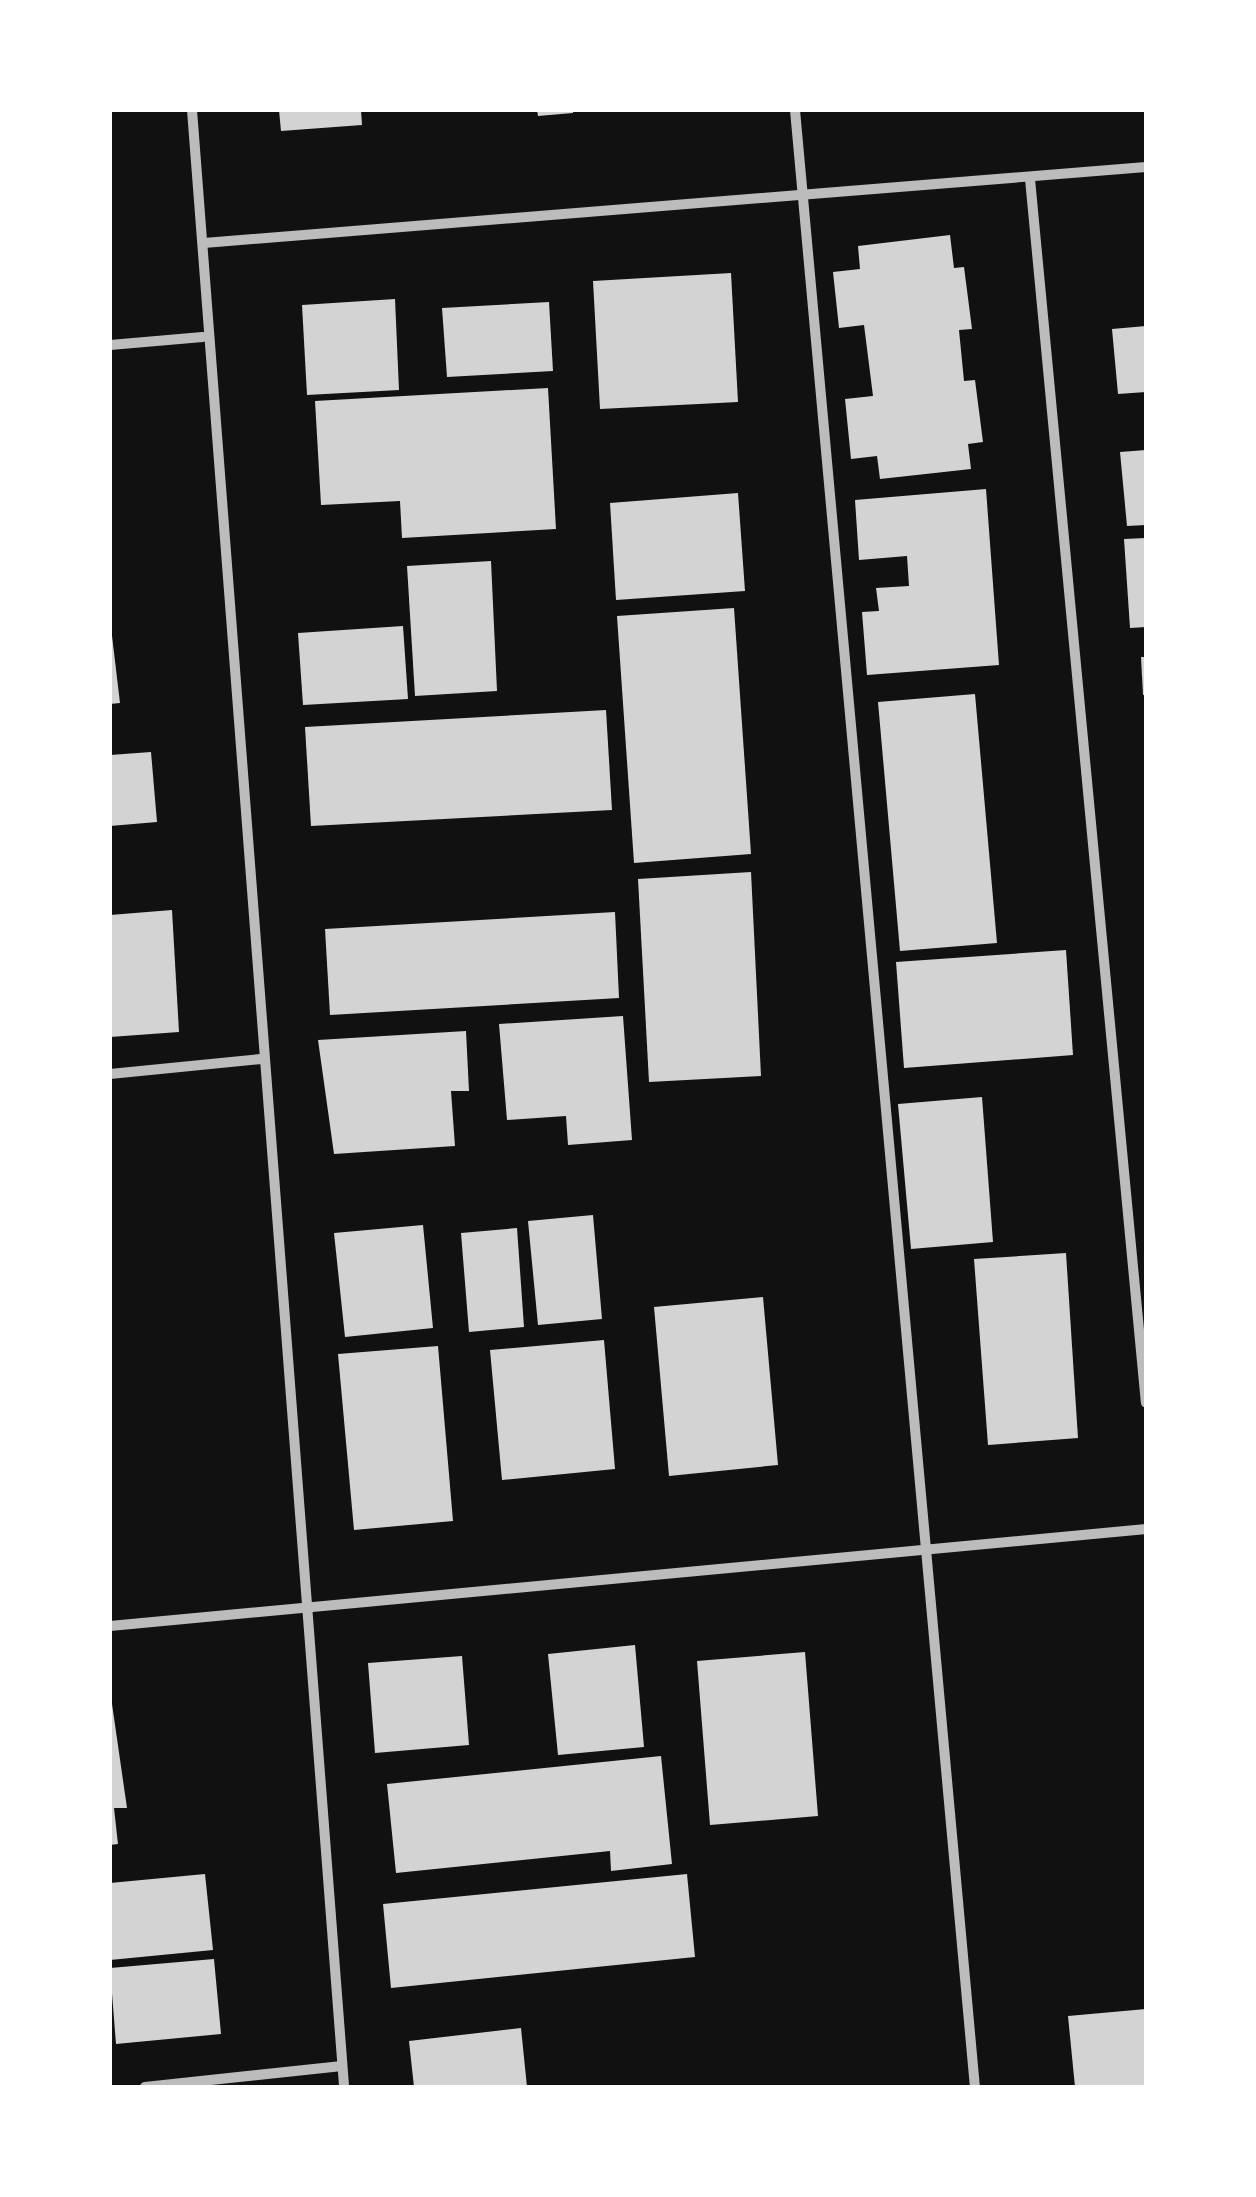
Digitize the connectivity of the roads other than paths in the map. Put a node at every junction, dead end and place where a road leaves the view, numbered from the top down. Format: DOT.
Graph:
graph roads {
  1 [pos="192,110"];
  2 [pos="796,110"];
  3 [pos="1146,168"];
  4 [pos="1030,179"];
  5 [pos="804,199"];
  6 [pos="204,243"];
  7 [pos="202,337"];
  8 [pos="110,345"];
  9 [pos="261,1059"];
  10 [pos="110,1074"];
  11 [pos="1146,1403"];
  12 [pos="1146,1529"];
  13 [pos="927,1550"];
  14 [pos="306,1608"];
  15 [pos="110,1626"];
  16 [pos="342,2066"];
  17 [pos="145,2087"];
  18 [pos="344,2087"];
  19 [pos="976,2087"];
  1 -- 6 [label="street"];
  2 -- 5 [label="street"];
  3 -- 4 [label="street"];
  4 -- 5 [label="street"];
  4 -- 11 [label="street"];
  5 -- 6 [label="street"];
  5 -- 13 [label="street"];
  6 -- 7 [label="street"];
  7 -- 8 [label="street"];
  7 -- 9 [label="street"];
  9 -- 10 [label="street"];
  9 -- 14 [label="street"];
  12 -- 13 [label="street"];
  13 -- 14 [label="street"];
  13 -- 19 [label="street"];
  14 -- 15 [label="street"];
  14 -- 16 [label="street"];
  16 -- 17 [label="street"];
  16 -- 18 [label="street"];
}
